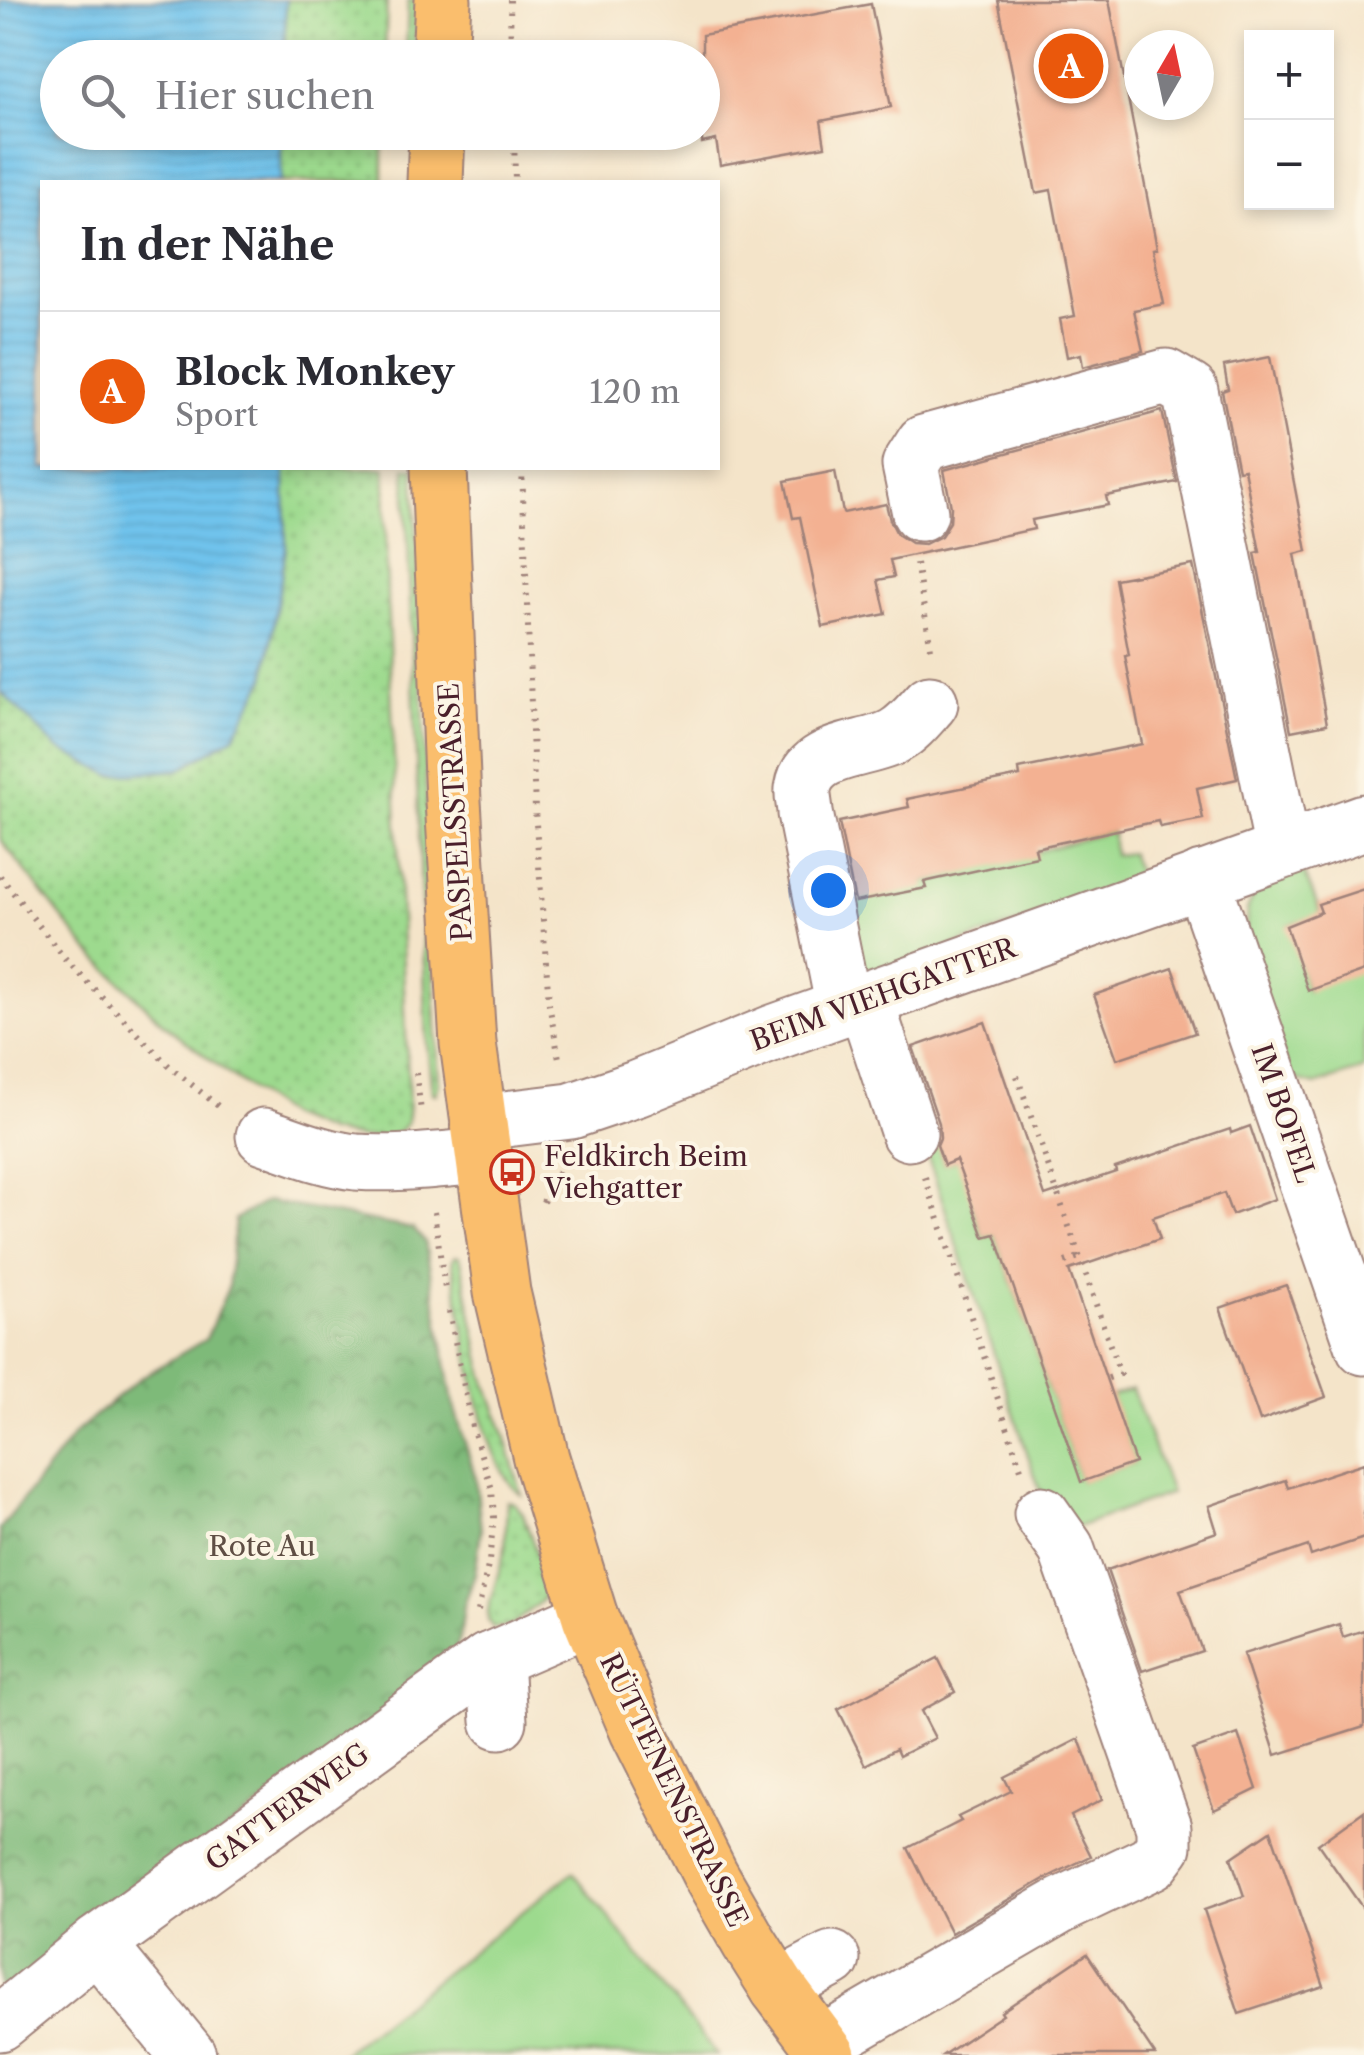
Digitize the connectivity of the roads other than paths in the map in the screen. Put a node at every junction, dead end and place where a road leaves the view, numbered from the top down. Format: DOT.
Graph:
graph roads {
  1 [pos="442,0"];
  2 [pos="441,40"];
  3 [pos="436,150"];
  4 [pos="435,180"];
  5 [pos="440,470"];
  6 [pos="920,513"];
  7 [pos="930,703"];
  8 [pos="1364,822"];
  9 [pos="1282,850"];
  10 [pos="1202,879"];
  11 [pos="855,1004"];
  12 [pos="909,1134"];
  13 [pos="264,1136"];
  14 [pos="482,1139"];
  15 [pos="1364,1348"];
  16 [pos="1042,1514"];
  17 [pos="590,1617"];
  18 [pos="488,1661"];
  19 [pos="498,1721"];
  20 [pos="96,1944"];
  21 [pos="832,1959"];
  22 [pos="778,1988"];
  23 [pos="0,2024"];
  24 [pos="824,2050"];
  25 [pos="188,2055"];
  1 -- 2 [label="main road"];
  3 -- 4 [label="main road"];
  5 -- 14 [label="main road, PASPELSSTRASSE"];
  6 -- 9 [label="street"];
  7 -- 11 [label="street"];
  8 -- 9 [label="street, BEIM VIEHGATTER"];
  9 -- 10 [label="street, BEIM VIEHGATTER"];
  10 -- 11 [label="street, BEIM VIEHGATTER"];
  10 -- 15 [label="street, IM BOFEL"];
  11 -- 12 [label="street"];
  11 -- 14 [label="street, BEIM VIEHGATTER"];
  13 -- 14 [label="street, BEIM VIEHGATTER"];
  14 -- 17 [label="main road, RÜTTENENSTRASSE"];
  16 -- 24 [label="street"];
  17 -- 18 [label="street, GATTERWEG"];
  17 -- 22 [label="main road, RÜTTENENSTRASSE"];
  18 -- 19 [label="street"];
  18 -- 20 [label="street, GATTERWEG"];
  20 -- 23 [label="street, GATTERWEG"];
  20 -- 25 [label="street"];
  21 -- 22 [label="street"];
  22 -- 24 [label="main road, RÜTTENENSTRASSE"];
}
